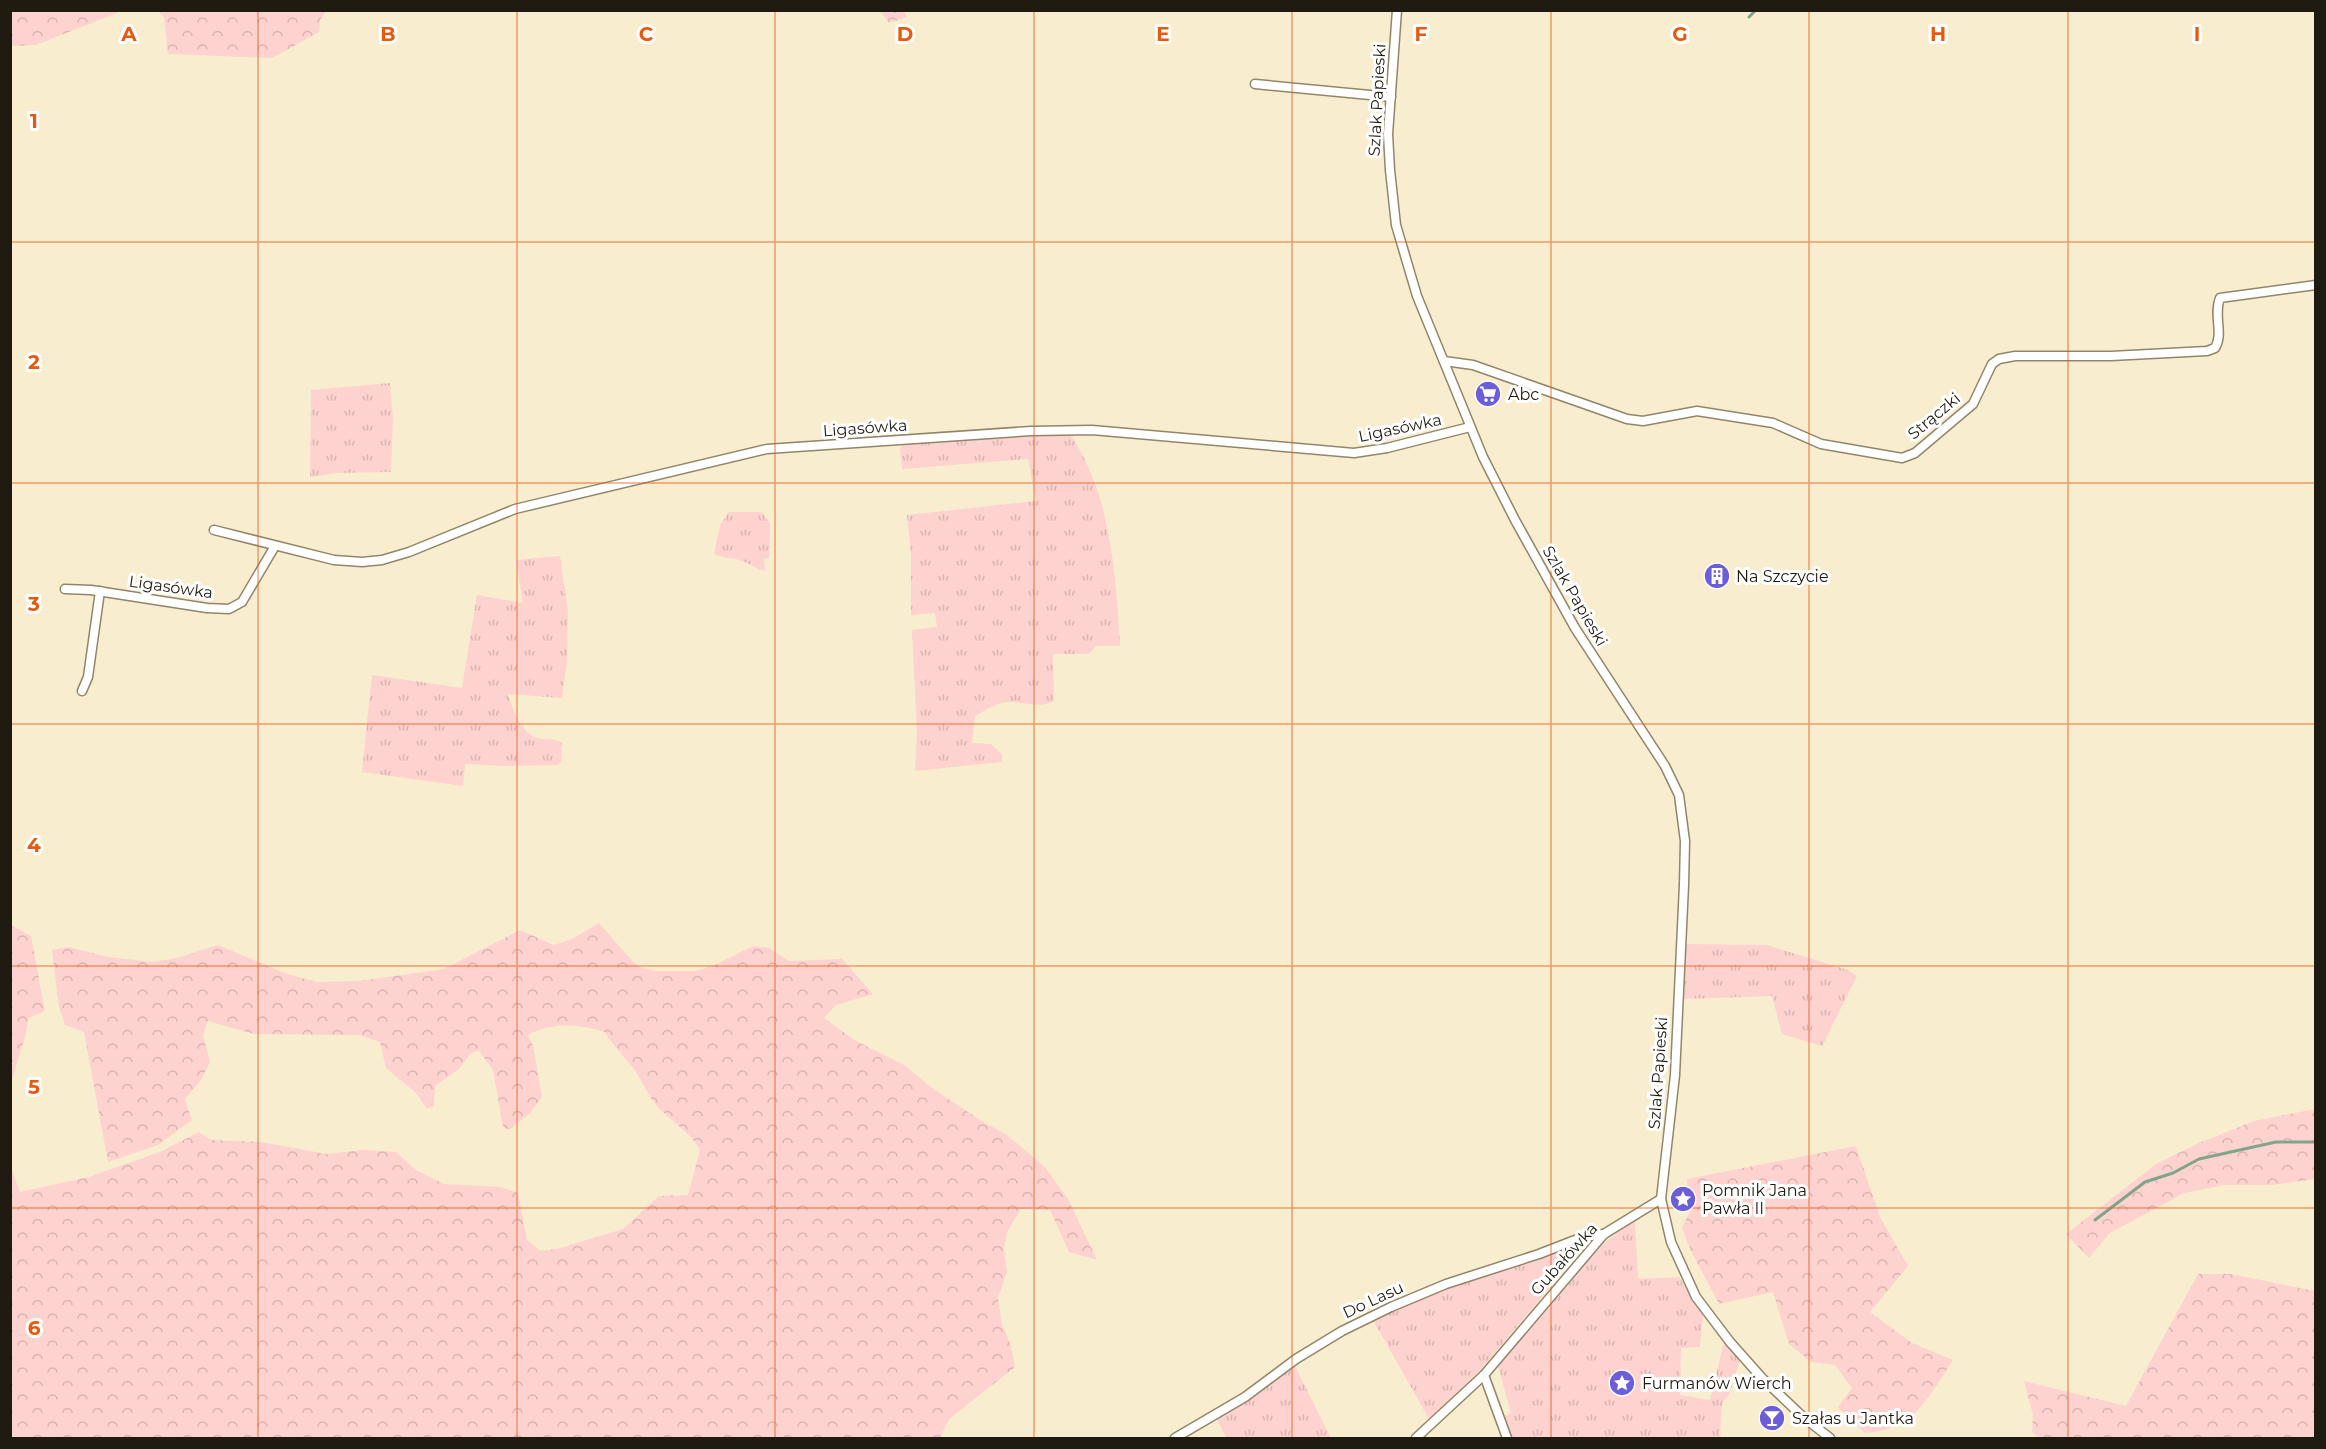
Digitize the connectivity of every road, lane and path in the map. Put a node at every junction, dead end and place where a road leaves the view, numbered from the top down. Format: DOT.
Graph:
graph roads {
  1 [pos="1397,10"];
  2 [pos="1255,84"];
  3 [pos="1391,97"];
  4 [pos="2316,285"];
  5 [pos="1443,361"];
  6 [pos="1470,427"];
  7 [pos="214,530"];
  8 [pos="275,546"];
  9 [pos="65,589"];
  10 [pos="100,591"];
  11 [pos="82,691"];
  12 [pos="1661,1199"];
  13 [pos="1604,1234"];
  14 [pos="1484,1375"];
  15 [pos="1175,1438"];
  16 [pos="1416,1438"];
  17 [pos="1508,1438"];
  18 [pos="1830,1438"];
  1 -- 3 [label="street, Szlak Papieski"];
  2 -- 3 [label="street"];
  3 -- 5 [label="street, Szlak Papieski"];
  4 -- 5 [label="street, Strączki"];
  5 -- 6 [label="street, Szlak Papieski"];
  6 -- 8 [label="street, Ligasówka"];
  6 -- 12 [label="street, Szlak Papieski"];
  7 -- 8 [label="street, Ligasówka"];
  8 -- 10 [label="street, Ligasówka"];
  9 -- 10 [label="street, Ligasówka"];
  10 -- 11 [label="street"];
  12 -- 13 [label="street, Gubałówka"];
  12 -- 18 [label="street"];
  13 -- 14 [label="street, Gubałówka"];
  13 -- 15 [label="street, Do Lasu"];
  14 -- 16 [label="street, Gubałówka"];
  14 -- 17 [label="street"];
}
